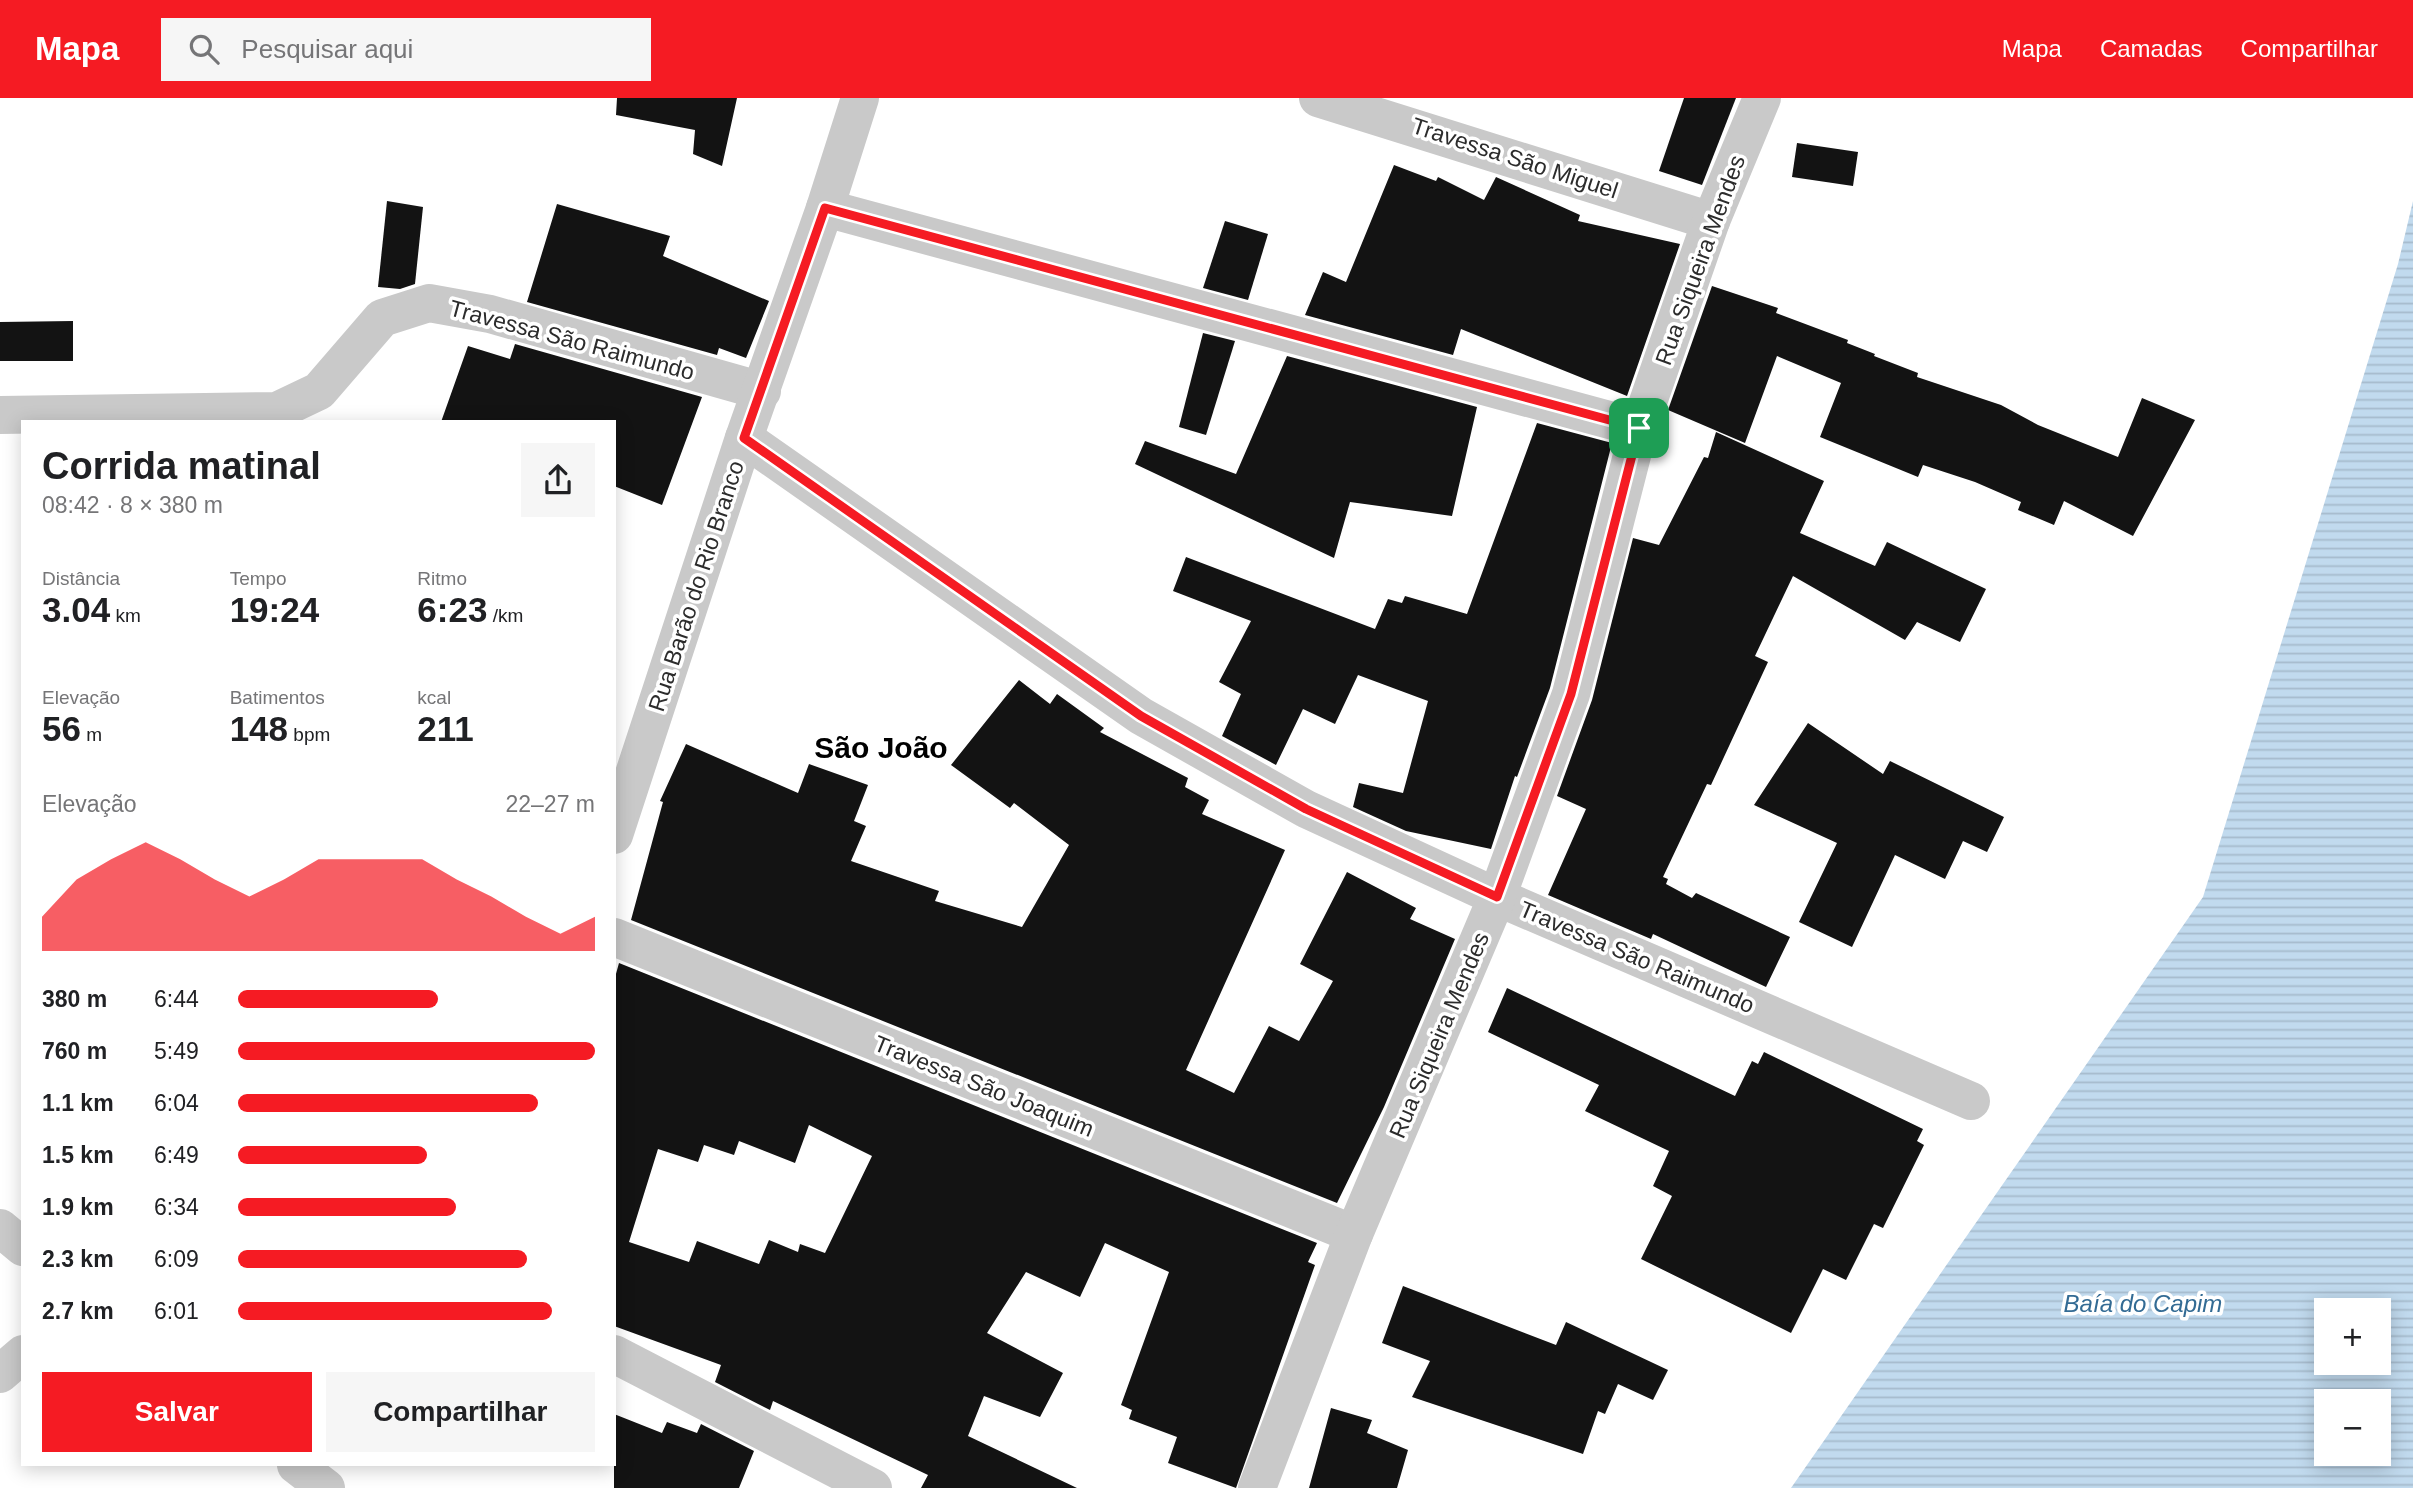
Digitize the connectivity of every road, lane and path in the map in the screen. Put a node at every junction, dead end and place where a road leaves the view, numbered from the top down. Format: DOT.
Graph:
graph roads {
  1 [pos="860,98"];
  2 [pos="1318,98"];
  3 [pos="1762,98"];
  4 [pos="825,208"];
  5 [pos="1711,221"];
  6 [pos="762,391"];
  7 [pos="0,415"];
  8 [pos="1639,428"];
  9 [pos="744,438"];
  10 [pos="617,819"];
  11 [pos="1497,897"];
  12 [pos="616,938"];
  13 [pos="1971,1101"];
  14 [pos="0,1228"];
  15 [pos="1354,1234"];
  16 [pos="21,1245"];
  17 [pos="616,1355"];
  18 [pos="21,1356"];
  19 [pos="0,1374"];
  20 [pos="873,1488"];
  21 [pos="1257,1488"];
  1 -- 4 [label="street, Rua Barão do Rio Branco"];
  2 -- 5 [label="street, Travessa São Miguel"];
  3 -- 5 [label="street, Rua Siqueira Mendes"];
  4 -- 6 [label="street, Rua Barão do Rio Branco"];
  4 -- 8 [label="street"];
  5 -- 8 [label="street, Rua Siqueira Mendes"];
  6 -- 7 [label="street, Travessa São Raimundo"];
  6 -- 9 [label="street, Rua Barão do Rio Branco"];
  8 -- 11 [label="street, Rua Siqueira Mendes"];
  9 -- 10 [label="street, Rua Barão do Rio Branco"];
  9 -- 11 [label="street, Travessa São Raimundo"];
  11 -- 13 [label="street, Travessa São Raimundo"];
  11 -- 15 [label="street, Rua Siqueira Mendes"];
  12 -- 15 [label="street, Travessa São Joaquim"];
  14 -- 16 [label="street"];
  15 -- 21 [label="street, Rua Siqueira Mendes"];
  17 -- 20 [label="street"];
  18 -- 19 [label="street"];
}
